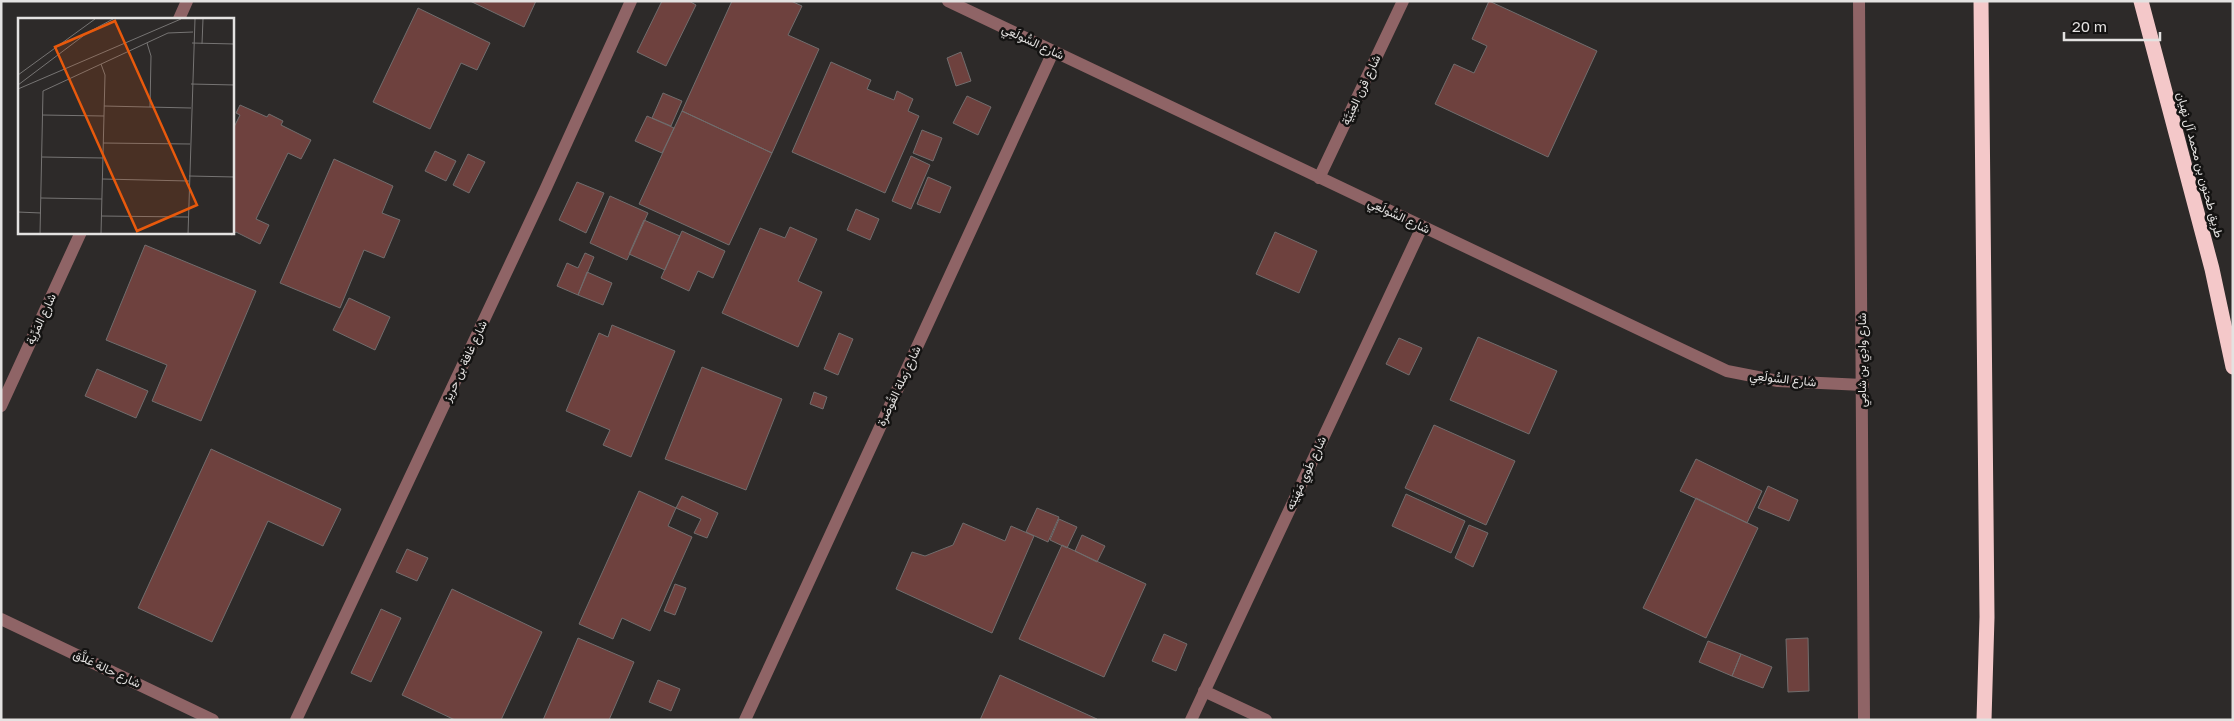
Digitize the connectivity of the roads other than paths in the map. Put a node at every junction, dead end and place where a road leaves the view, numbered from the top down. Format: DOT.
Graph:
graph roads {
  1 [pos="187,1"];
  2 [pos="631,1"];
  3 [pos="948,1"];
  4 [pos="1403,1"];
  5 [pos="1859,1"];
  6 [pos="1981,1"];
  7 [pos="2141,1"];
  8 [pos="179,18"];
  9 [pos="1053,52"];
  10 [pos="1319,178"];
  11 [pos="1422,227"];
  12 [pos="80,234"];
  13 [pos="2233,368"];
  14 [pos="1863,385"];
  15 [pos="1,406"];
  16 [pos="1,619"];
  17 [pos="1204,691"];
  18 [pos="213,720"];
  19 [pos="296,720"];
  20 [pos="745,720"];
  21 [pos="1191,720"];
  22 [pos="1266,720"];
  23 [pos="1864,720"];
  24 [pos="1984,720"];
  1 -- 8 [label="street"];
  2 -- 19 [label="street, شارع غافة بن حريز"];
  3 -- 9 [label="street, شارع السُّولَعِي"];
  4 -- 10 [label="street, شارع قرن العِبَيَّة"];
  5 -- 14 [label="street, شارع وادِي بن شامِي"];
  6 -- 24 [label="highway"];
  7 -- 13 [label="highway, طريق طحنون بن محمد آل نهيان"];
  9 -- 10 [label="street, شارع السُّولَعِي"];
  9 -- 20 [label="street, شارع رَملة القُوصَرة"];
  10 -- 11 [label="street, شارع السُّولَعِي"];
  11 -- 14 [label="street, شارع السُّولَعِي"];
  11 -- 17 [label="street, شارع طَوي مَهَيَته"];
  12 -- 15 [label="street, شارع المَرِّية"];
  14 -- 23 [label="street, شارع وادِي بن شامِي"];
  16 -- 18 [label="street, شارع حالة عَلاَّق"];
  17 -- 21 [label="street, شارع طَوي مَهَيَته"];
  17 -- 22 [label="street"];
}
